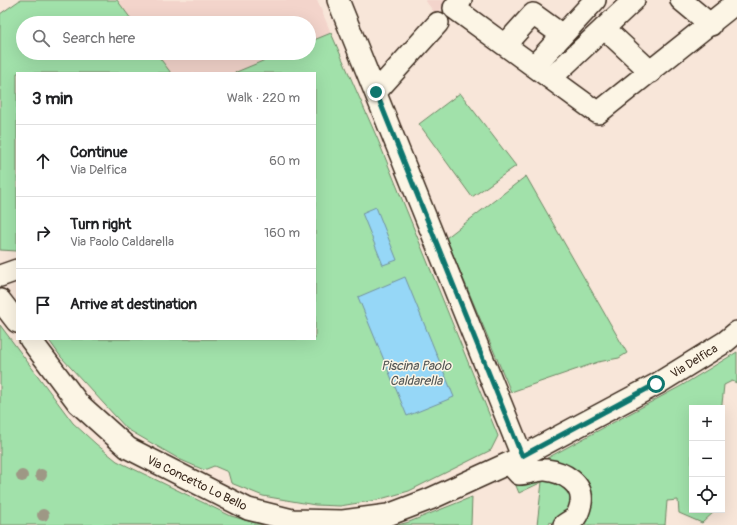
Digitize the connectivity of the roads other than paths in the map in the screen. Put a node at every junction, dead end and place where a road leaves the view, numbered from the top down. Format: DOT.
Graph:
graph roads {
  1 [pos="338,0"];
  2 [pos="461,0"];
  3 [pos="596,0"];
  4 [pos="682,0"];
  5 [pos="626,2"];
  6 [pos="737,2"];
  7 [pos="438,23"];
  8 [pos="711,25"];
  9 [pos="604,28"];
  10 [pos="562,35"];
  11 [pos="505,45"];
  12 [pos="534,66"];
  13 [pos="651,72"];
  14 [pos="551,78"];
  15 [pos="376,92"];
  16 [pos="16,270"];
  17 [pos="0,276"];
  18 [pos="0,300"];
  19 [pos="16,321"];
  20 [pos="737,332"];
  21 [pos="31,340"];
  22 [pos="516,460"];
  23 [pos="564,525"];
  1 -- 15 [label="street"];
  2 -- 11 [label="street"];
  3 -- 10 [label="street"];
  4 -- 8 [label="street"];
  5 -- 9 [label="street"];
  6 -- 8 [label="street"];
  7 -- 15 [label="street"];
  8 -- 13 [label="street"];
  9 -- 13 [label="street"];
  9 -- 14 [label="street"];
  10 -- 11 [label="street"];
  10 -- 12 [label="street"];
  11 -- 12 [label="street"];
  12 -- 14 [label="street"];
  13 -- 14 [label="street"];
  15 -- 22 [label="street"];
  16 -- 17 [label="street"];
  18 -- 19 [label="street"];
  20 -- 22 [label="street, Via Delfica"];
  21 -- 22 [label="street, Via Concetto Lo Bello"];
  22 -- 23 [label="street"];
}
